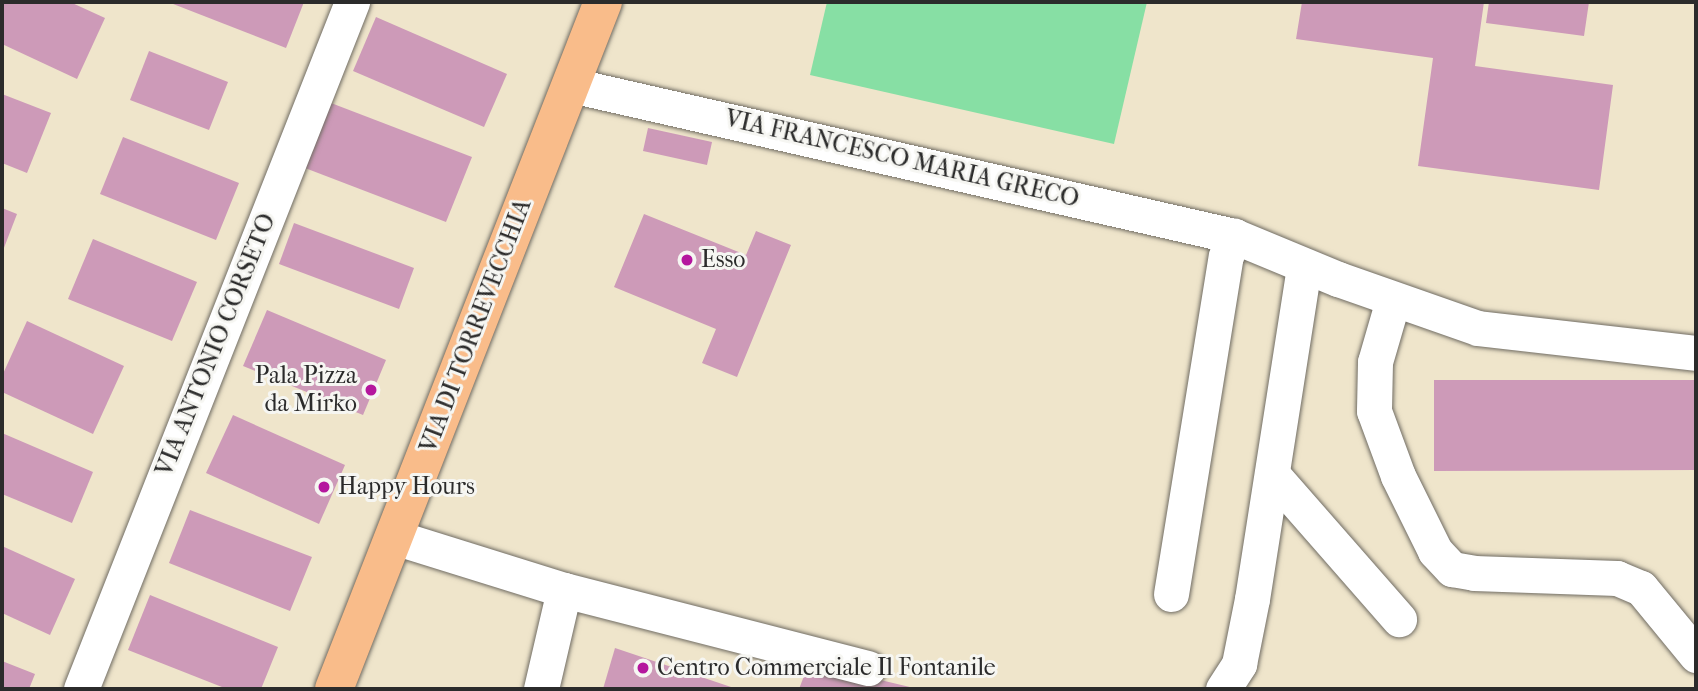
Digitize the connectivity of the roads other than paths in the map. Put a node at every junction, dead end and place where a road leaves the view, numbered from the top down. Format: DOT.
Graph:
graph roads {
  1 [pos="352,2"];
  2 [pos="603,2"];
  3 [pos="570,85"];
  4 [pos="1234,236"];
  5 [pos="1304,266"];
  6 [pos="1393,300"];
  7 [pos="1696,353"];
  8 [pos="1272,474"];
  9 [pos="394,537"];
  10 [pos="564,590"];
  11 [pos="1171,594"];
  12 [pos="1399,619"];
  13 [pos="1696,655"];
  14 [pos="868,668"];
  15 [pos="81,689"];
  16 [pos="334,689"];
  17 [pos="541,689"];
  18 [pos="1223,689"];
  1 -- 15 [label="street, VIA ANTONIO CORSETO"];
  2 -- 3 [label="main road, VIA DI TORREVECCHIA"];
  3 -- 4 [label="street, VIA FRANCESCO MARIA GRECO"];
  3 -- 9 [label="main road, VIA DI TORREVECCHIA"];
  4 -- 5 [label="street, VIA FRANCESCO MARIA GRECO"];
  4 -- 11 [label="street"];
  5 -- 6 [label="street, VIA FRANCESCO MARIA GRECO"];
  5 -- 8 [label="street"];
  6 -- 7 [label="street, VIA FRANCESCO MARIA GRECO"];
  6 -- 13 [label="street"];
  8 -- 12 [label="street"];
  8 -- 18 [label="street"];
  9 -- 10 [label="street"];
  9 -- 16 [label="main road, VIA DI TORREVECCHIA"];
  10 -- 14 [label="street"];
  10 -- 17 [label="street"];
}
